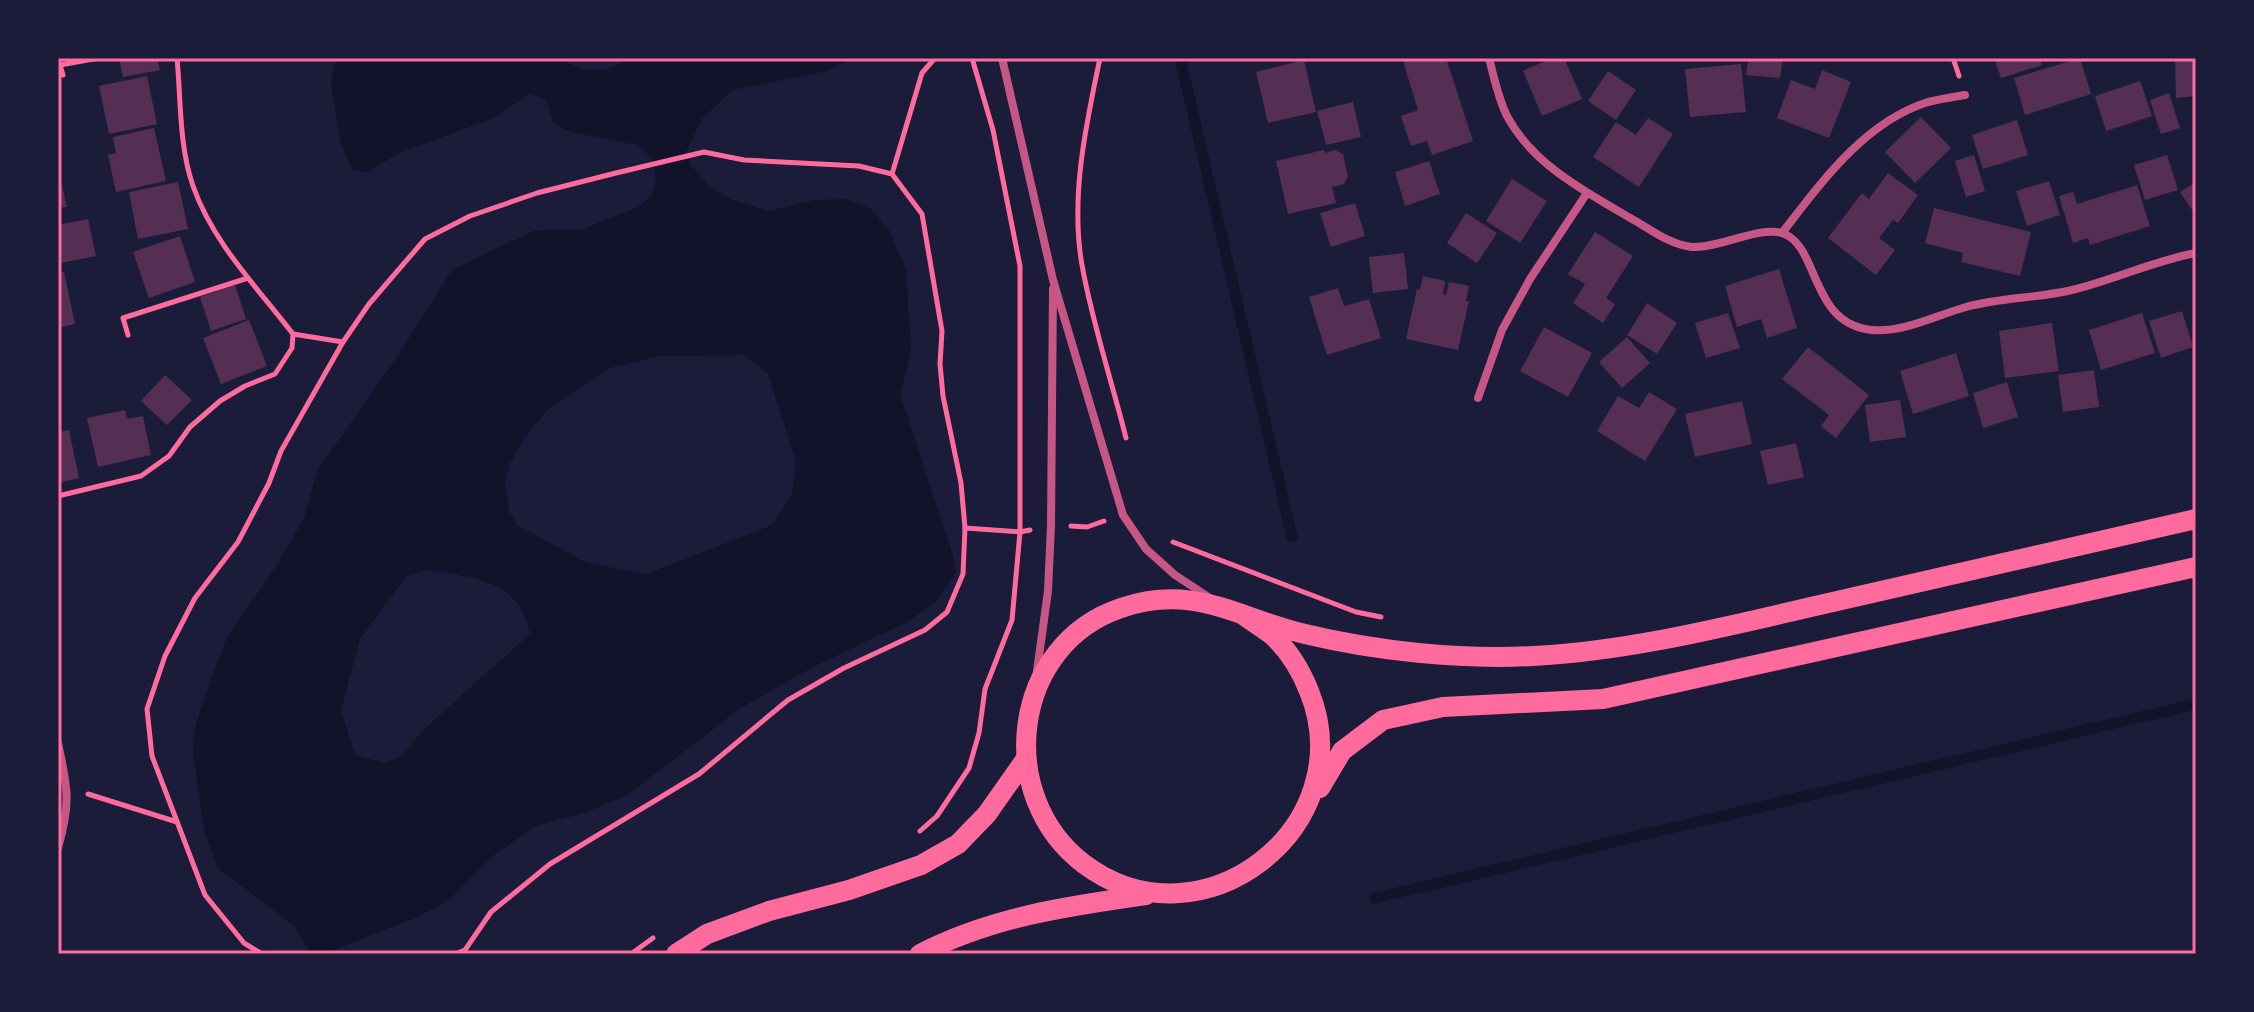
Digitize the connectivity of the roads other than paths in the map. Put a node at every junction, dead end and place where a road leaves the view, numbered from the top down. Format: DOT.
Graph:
graph roads {
  1 [pos="1002,58"];
  2 [pos="1489,58"];
  3 [pos="1965,95"];
  4 [pos="1587,193"];
  5 [pos="1782,233"];
  6 [pos="2196,253"];
  7 [pos="1053,280"];
  8 [pos="1478,398"];
  9 [pos="2196,519"];
  10 [pos="2196,567"];
  11 [pos="1220,605"];
  12 [pos="1242,614"];
  13 [pos="1033,697"];
  14 [pos="58,743"];
  15 [pos="1025,760"];
  16 [pos="1296,827"];
  17 [pos="58,848"];
  18 [pos="1158,893"];
  19 [pos="676,954"];
  20 [pos="920,954"];
  1 -- 7 [label="street"];
  2 -- 4 [label="street"];
  3 -- 5 [label="street"];
  4 -- 5 [label="street"];
  4 -- 8 [label="street"];
  5 -- 6 [label="street"];
  7 -- 11 [label="street"];
  7 -- 13 [label="street"];
  9 -- 12 [label="main road"];
  10 -- 16 [label="main road"];
  11 -- 12 [label="main road"];
  11 -- 13 [label="main road"];
  12 -- 16 [label="main road"];
  13 -- 15 [label="main road"];
  14 -- 17 [label="street"];
  15 -- 18 [label="main road"];
  15 -- 19 [label="main road"];
  16 -- 18 [label="main road"];
  18 -- 20 [label="main road"];
}
